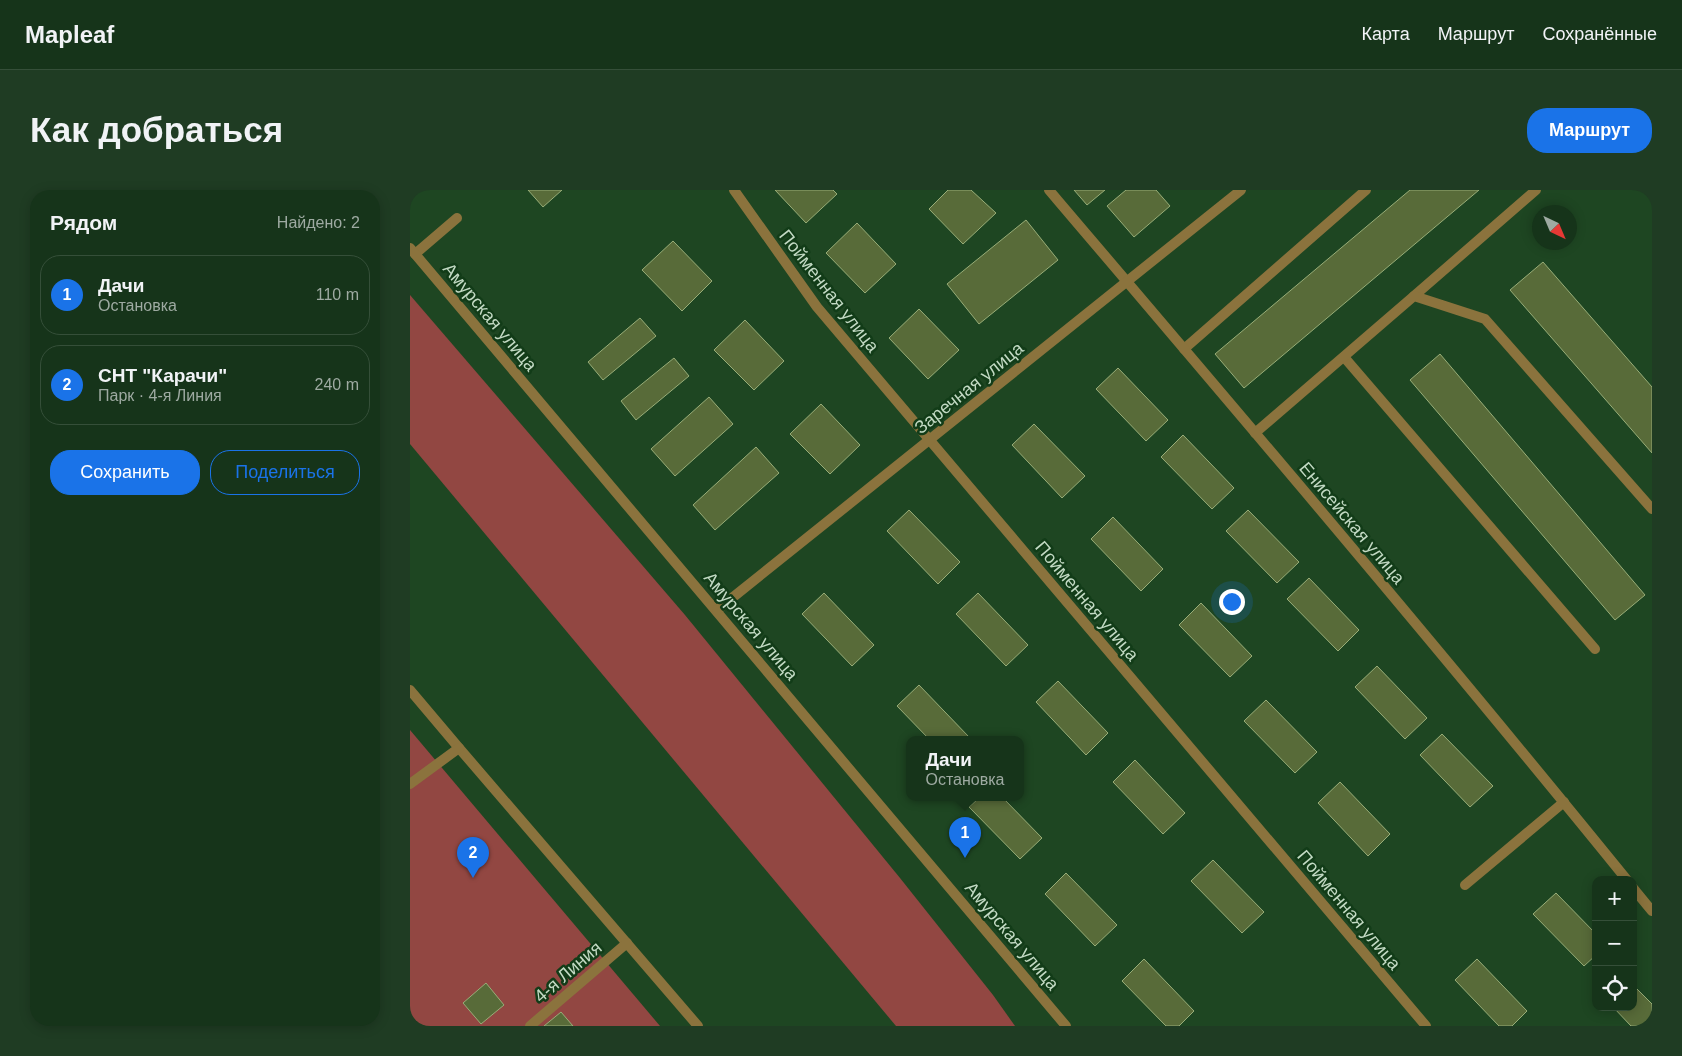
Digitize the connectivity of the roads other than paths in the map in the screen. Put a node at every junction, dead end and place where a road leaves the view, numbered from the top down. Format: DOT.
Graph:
graph roads {
  1 [pos="734,190"];
  2 [pos="1049,190"];
  3 [pos="1241,190"];
  4 [pos="1366,190"];
  5 [pos="1536,190"];
  6 [pos="457,218"];
  7 [pos="412,251"];
  8 [pos="1127,282"];
  9 [pos="1414,296"];
  10 [pos="1184,349"];
  11 [pos="1344,357"];
  12 [pos="1255,433"];
  13 [pos="929,440"];
  14 [pos="1652,509"];
  15 [pos="717,610"];
  16 [pos="1595,649"];
  17 [pos="410,690"];
  18 [pos="459,748"];
  19 [pos="410,784"];
  20 [pos="1564,802"];
  21 [pos="1624,876"];
  22 [pos="1465,885"];
  23 [pos="1637,893"];
  24 [pos="1652,911"];
  25 [pos="627,943"];
  26 [pos="530,1026"];
  27 [pos="698,1026"];
  28 [pos="1066,1026"];
  29 [pos="1426,1026"];
  1 -- 13 [label="street, Пойменная улица"];
  2 -- 8 [label="street, Енисейская улица"];
  3 -- 8 [label="street, Заречная улица"];
  4 -- 10 [label="street"];
  5 -- 9 [label="street"];
  6 -- 7 [label="street"];
  7 -- 15 [label="street, Амурская улица"];
  8 -- 10 [label="street, Енисейская улица"];
  8 -- 13 [label="street, Заречная улица"];
  9 -- 11 [label="street"];
  9 -- 14 [label="street"];
  10 -- 12 [label="street, Енисейская улица"];
  11 -- 12 [label="street"];
  11 -- 16 [label="street"];
  12 -- 20 [label="street, Енисейская улица"];
  13 -- 15 [label="street, Заречная улица"];
  13 -- 29 [label="street, Пойменная улица"];
  15 -- 28 [label="street, Амурская улица"];
  17 -- 18 [label="street"];
  18 -- 19 [label="street"];
  18 -- 25 [label="street"];
  20 -- 21 [label="street, Енисейская улица"];
  20 -- 22 [label="street"];
  23 -- 24 [label="street"];
  25 -- 26 [label="street, 4-я Линия"];
  25 -- 27 [label="street"];
}
